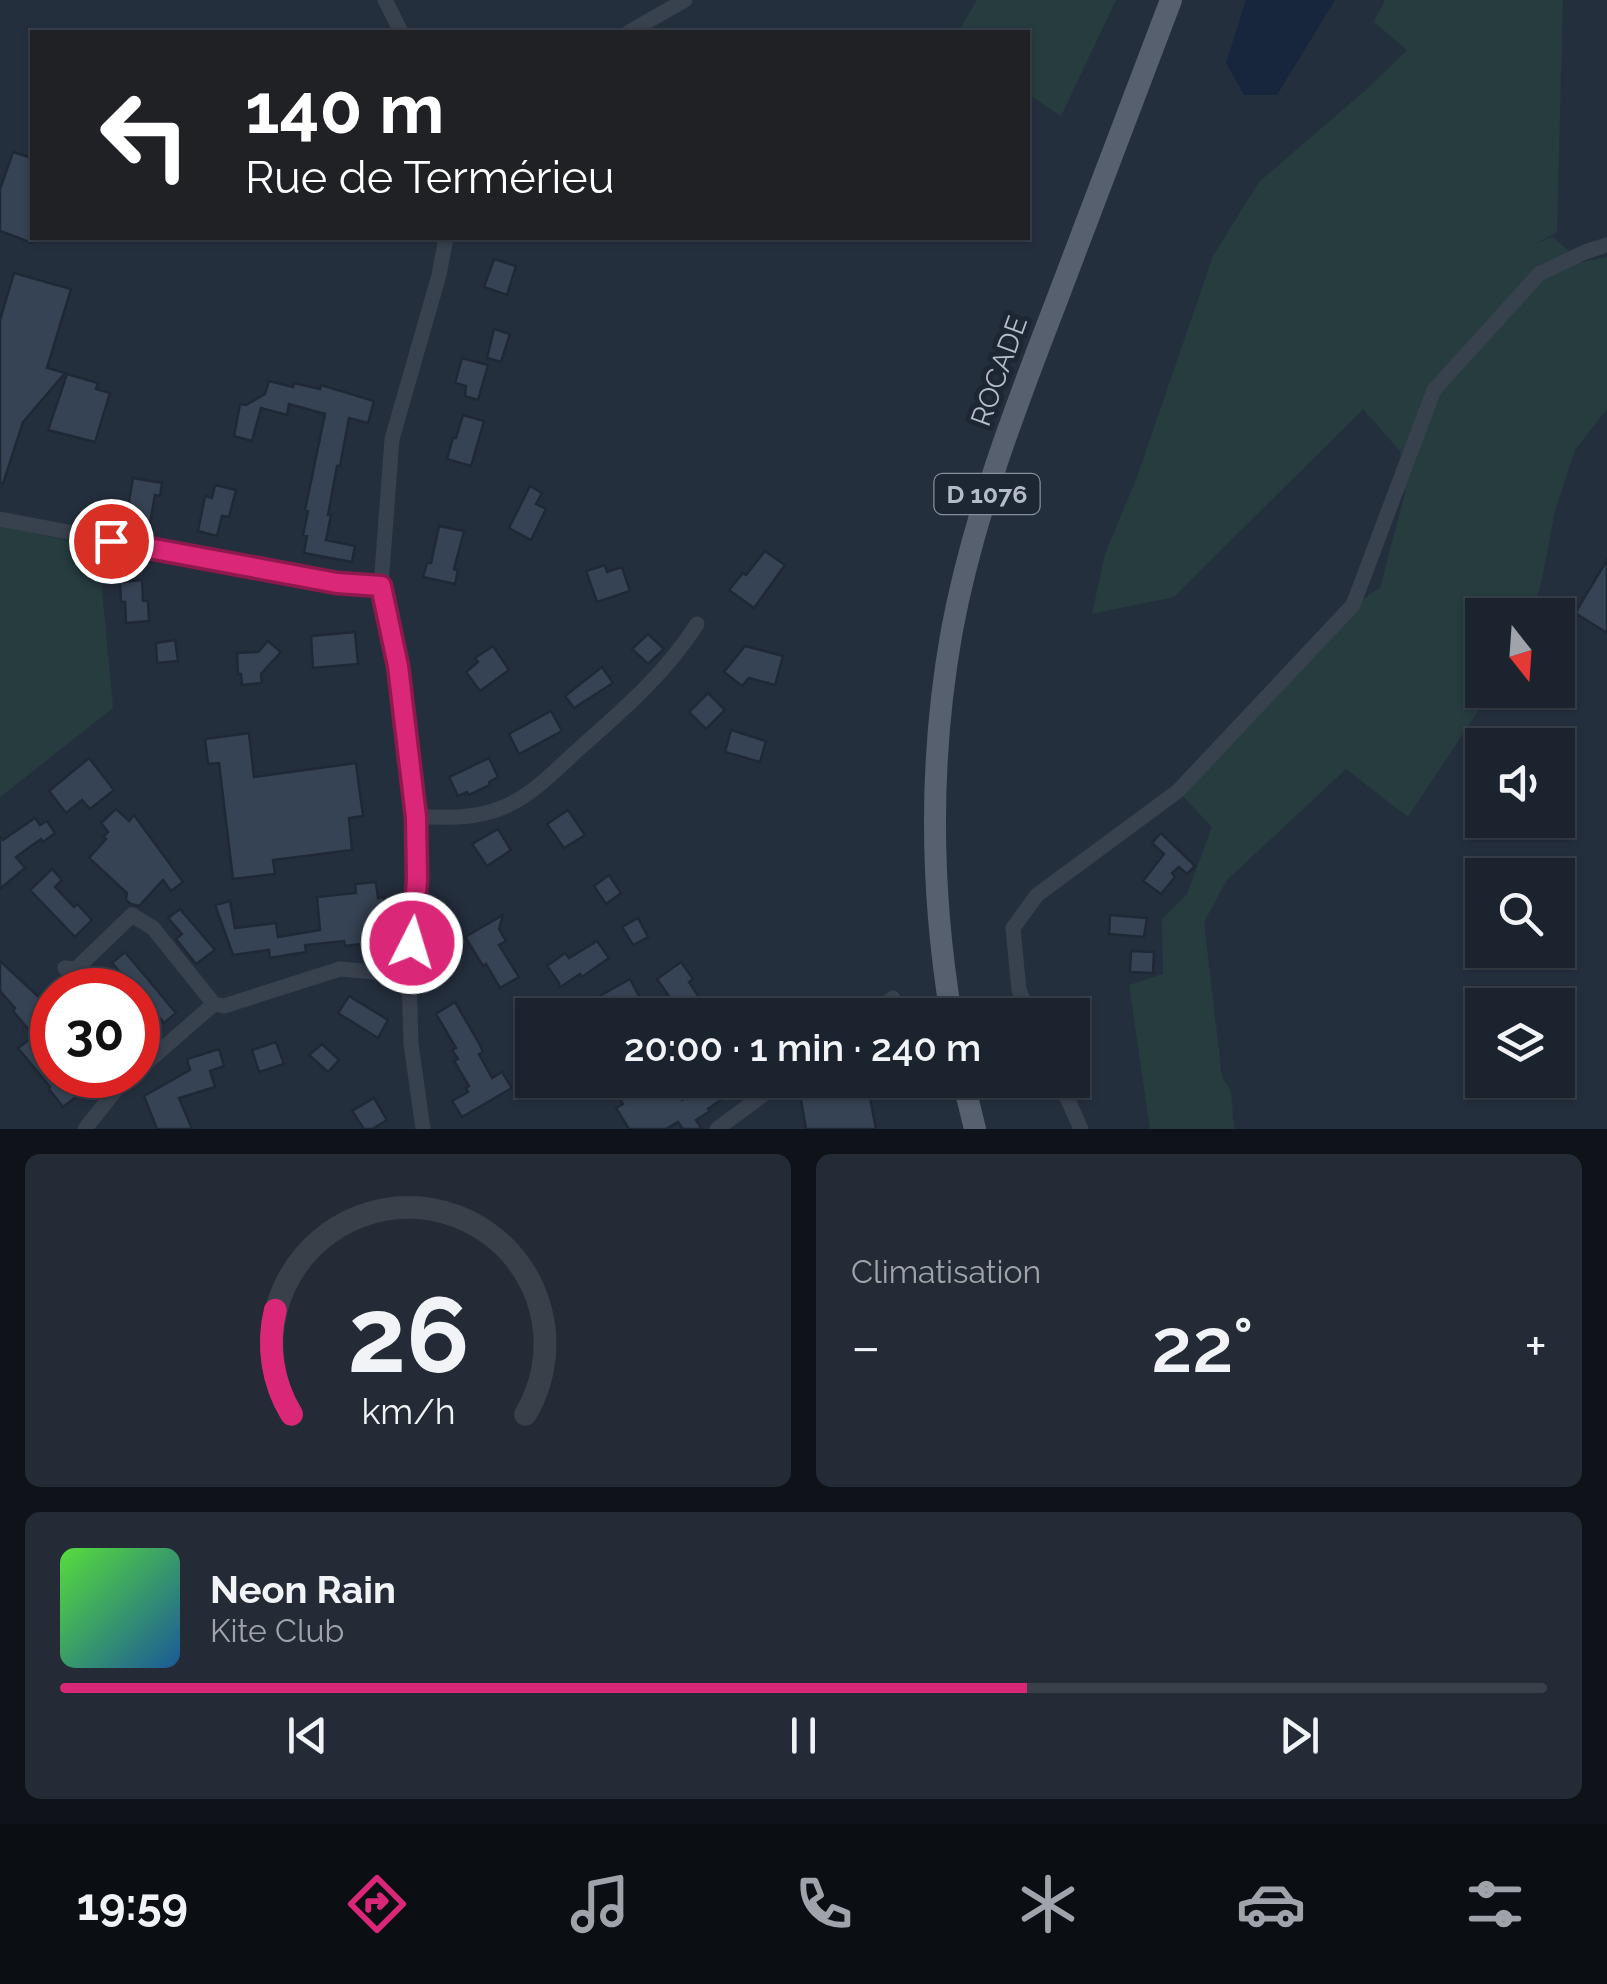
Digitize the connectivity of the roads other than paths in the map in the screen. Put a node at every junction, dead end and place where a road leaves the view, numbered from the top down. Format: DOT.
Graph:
graph roads {
  1 [pos="385,0"];
  2 [pos="685,0"];
  3 [pos="1171,0"];
  4 [pos="401,30"];
  5 [pos="632,30"];
  6 [pos="446,240"];
  7 [pos="1607,245"];
  8 [pos="0,518"];
  9 [pos="381,586"];
  10 [pos="697,624"];
  11 [pos="416,817"];
  12 [pos="77,968"];
  13 [pos="409,975"];
  14 [pos="949,998"];
  15 [pos="1023,998"];
  16 [pos="214,1004"];
  17 [pos="160,1051"];
  18 [pos="109,1098"];
  19 [pos="758,1098"];
  20 [pos="967,1098"];
  21 [pos="1066,1098"];
  22 [pos="85,1129"];
  23 [pos="423,1129"];
  24 [pos="717,1129"];
  25 [pos="975,1129"];
  26 [pos="1080,1129"];
  1 -- 4 [label="street"];
  2 -- 5 [label="street"];
  3 -- 14 [label="main road, ROCADE / D 1076"];
  6 -- 9 [label="street"];
  7 -- 15 [label="street"];
  8 -- 9 [label="street"];
  9 -- 11 [label="street"];
  10 -- 11 [label="street"];
  11 -- 13 [label="street"];
  12 -- 16 [label="street"];
  13 -- 16 [label="street"];
  13 -- 23 [label="street"];
  16 -- 17 [label="street"];
  18 -- 22 [label="street"];
  19 -- 24 [label="street"];
  20 -- 25 [label="main road"];
  21 -- 26 [label="street"];
}
